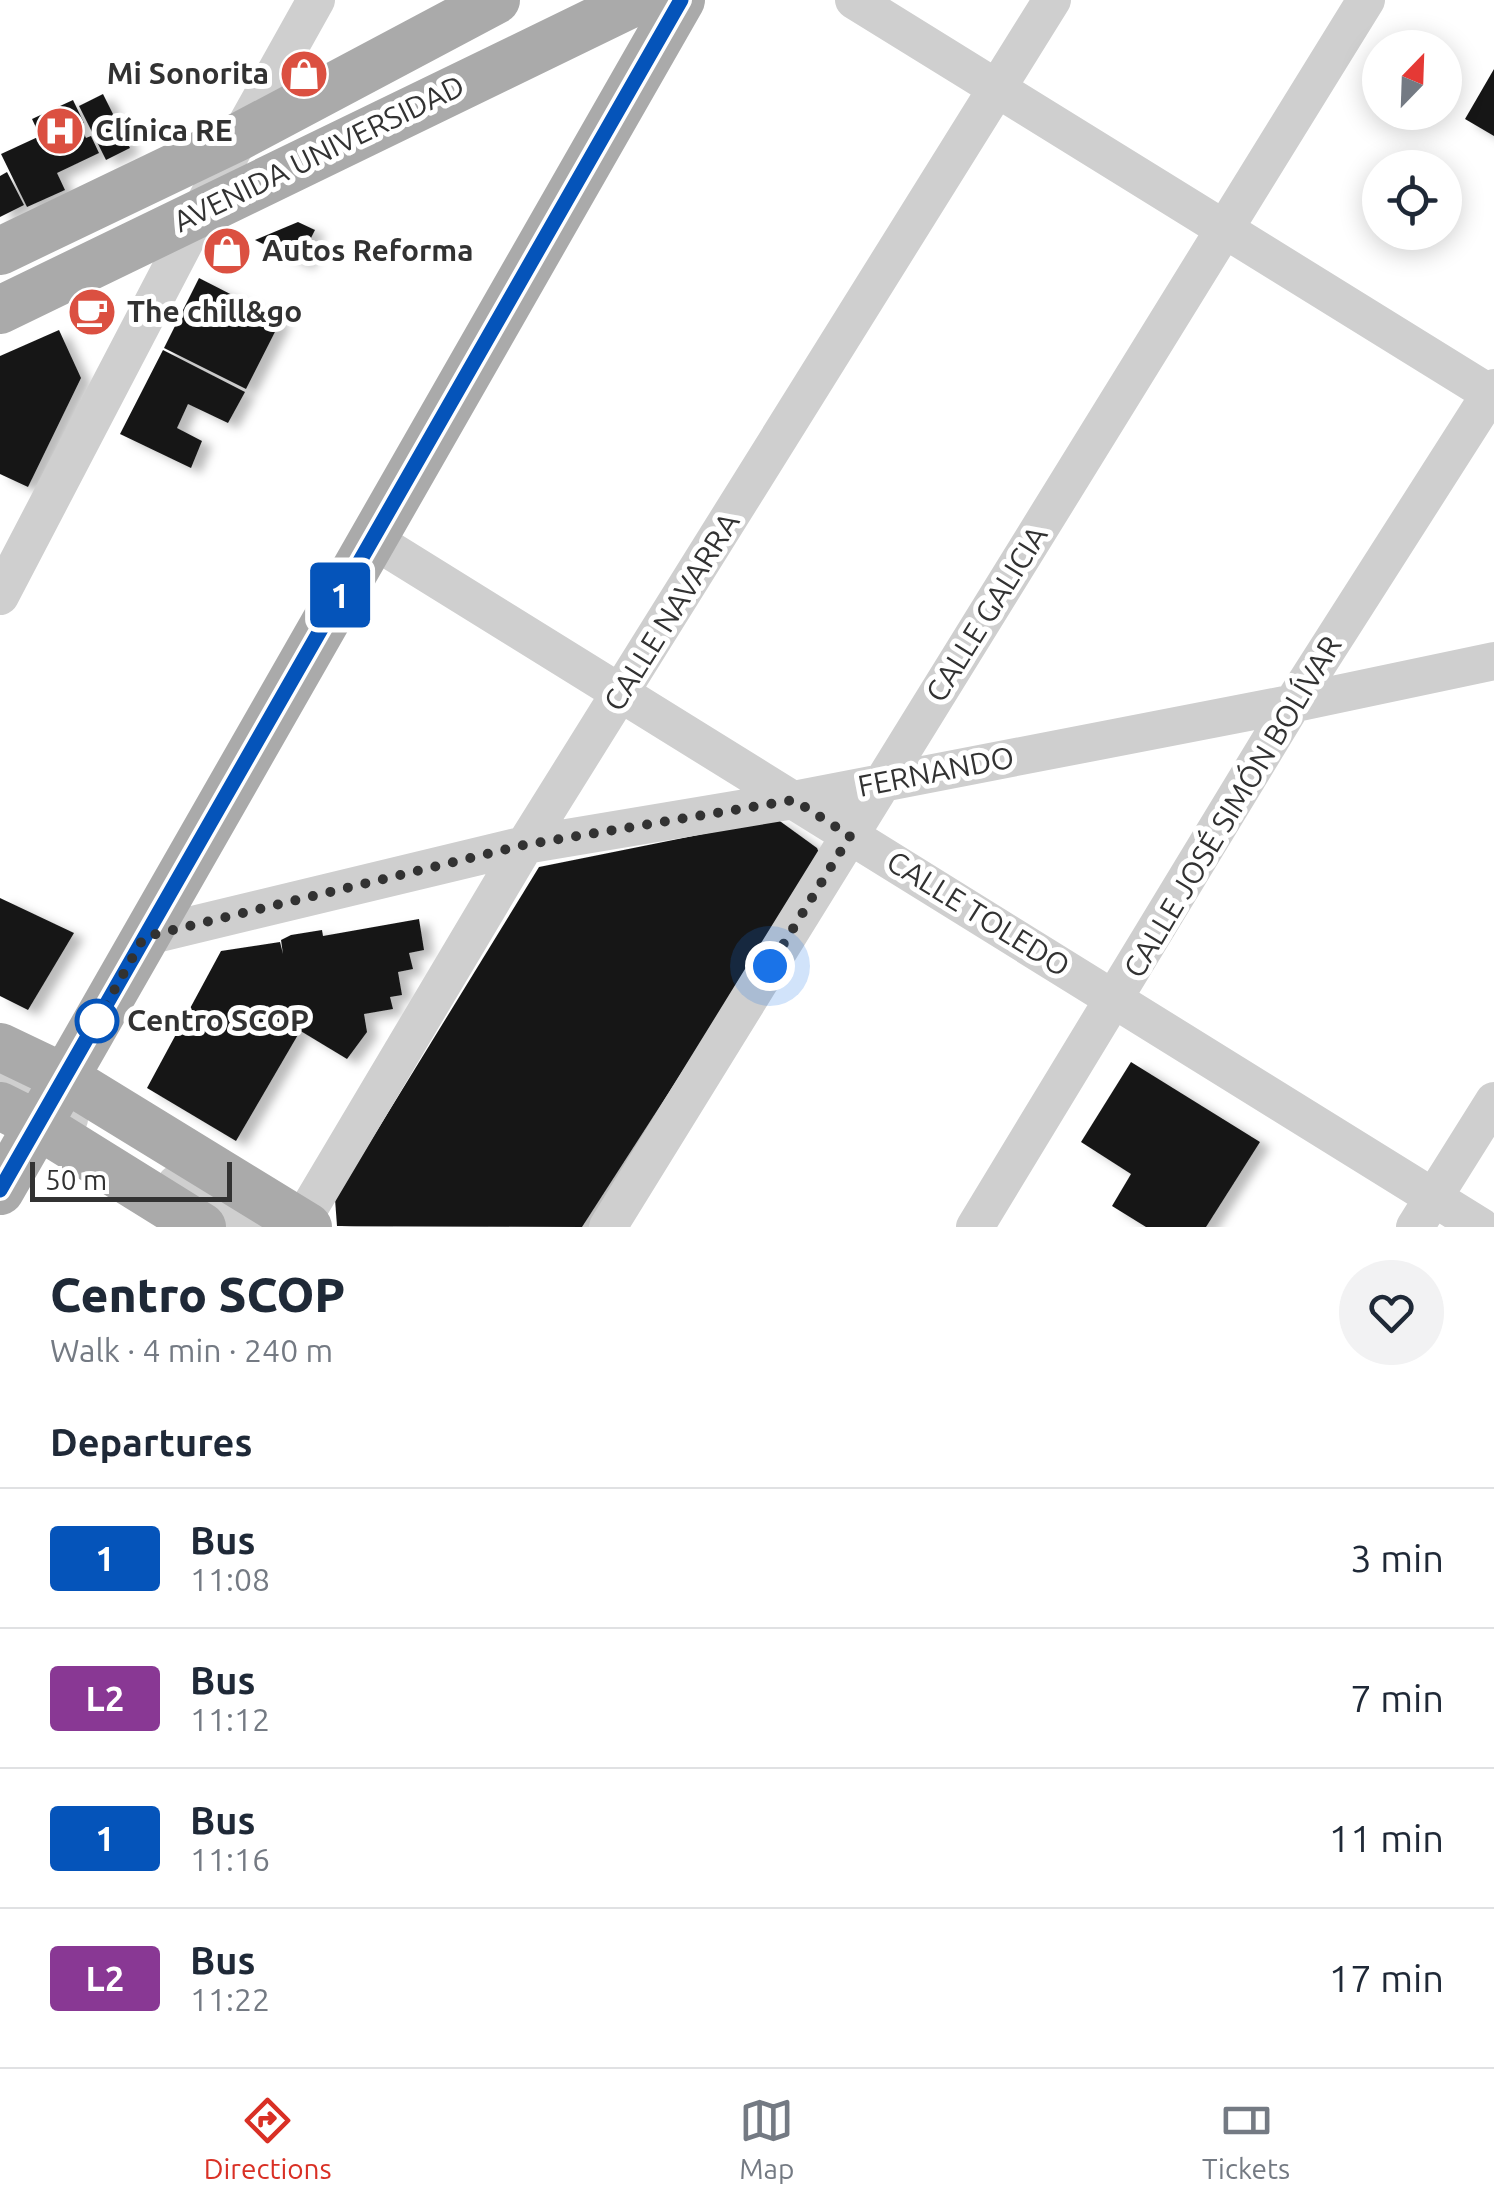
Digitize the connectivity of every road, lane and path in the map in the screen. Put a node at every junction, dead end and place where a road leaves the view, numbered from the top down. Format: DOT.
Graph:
graph roads {
  1 [pos="316,0"];
  2 [pos="496,0"];
  3 [pos="640,0"];
  4 [pos="682,0"];
  5 [pos="854,0"];
  6 [pos="1052,0"];
  7 [pos="1366,0"];
  8 [pos="997,89"];
  9 [pos="240,136"];
  10 [pos="200,214"];
  11 [pos="1224,229"];
  12 [pos="0,251"];
  13 [pos="0,310"];
  14 [pos="1493,393"];
  15 [pos="372,539"];
  16 [pos="0,596"];
  17 [pos="1494,661"];
  18 [pos="620,694"];
  19 [pos="1294,704"];
  20 [pos="883,782"];
  21 [pos="794,800"];
  22 [pos="850,836"];
  23 [pos="524,845"];
  24 [pos="144,937"];
  25 [pos="1116,999"];
  26 [pos="0,1047"];
  27 [pos="0,1068"];
  28 [pos="0,1089"];
  29 [pos="1494,1101"];
  30 [pos="38,1104"];
  31 [pos="0,1190"];
  32 [pos="1424,1212"];
  33 [pos="302,1225"];
  34 [pos="202,1227"];
  35 [pos="246,1227"];
  36 [pos="608,1227"];
  37 [pos="974,1227"];
  38 [pos="1481,1227"];
  1 -- 9 [label="street"];
  2 -- 9 [label="main road, AVENIDA UNIVERSIDAD"];
  3 -- 10 [label="main road, AVENIDA UNIVERSIDAD"];
  4 -- 15 [label="main road"];
  5 -- 8 [label="street"];
  6 -- 8 [label="street, CALLE NAVARRA"];
  7 -- 11 [label="street, CALLE GALICIA"];
  8 -- 11 [label="street"];
  8 -- 18 [label="street, CALLE NAVARRA"];
  9 -- 10 [label="street"];
  9 -- 12 [label="main road, AVENIDA UNIVERSIDAD"];
  10 -- 13 [label="main road, AVENIDA UNIVERSIDAD"];
  10 -- 16 [label="street"];
  11 -- 14 [label="street"];
  11 -- 20 [label="street, CALLE GALICIA"];
  14 -- 19 [label="street, CALLE JOSÉ SIMÓN BOLÍVAR"];
  15 -- 18 [label="street, CALLE TOLEDO"];
  15 -- 24 [label="main road"];
  17 -- 19 [label="street, FERNANDO"];
  18 -- 21 [label="street, CALLE TOLEDO"];
  18 -- 23 [label="street, CALLE NAVARRA"];
  19 -- 20 [label="street, FERNANDO"];
  19 -- 25 [label="street, CALLE JOSÉ SIMÓN BOLÍVAR"];
  20 -- 21 [label="street, FERNANDO"];
  20 -- 22 [label="street, CALLE GALICIA"];
  21 -- 22 [label="street, CALLE TOLEDO"];
  21 -- 23 [label="street, FERNANDO"];
  22 -- 25 [label="street, CALLE TOLEDO"];
  22 -- 36 [label="street, CALLE GALICIA"];
  23 -- 24 [label="street, FERNANDO"];
  23 -- 33 [label="street, CALLE NAVARRA"];
  24 -- 30 [label="main road"];
  25 -- 32 [label="street, CALLE TOLEDO"];
  25 -- 37 [label="street, CALLE JOSÉ SIMÓN BOLÍVAR"];
  26 -- 30 [label="main road"];
  27 -- 30 [label="street"];
  28 -- 30 [label="street"];
  29 -- 32 [label="street"];
  30 -- 31 [label="main road"];
  30 -- 33 [label="main road"];
  30 -- 34 [label="main road"];
  30 -- 35 [label="street"];
  32 -- 38 [label="street, CALLE TOLEDO"];
}
